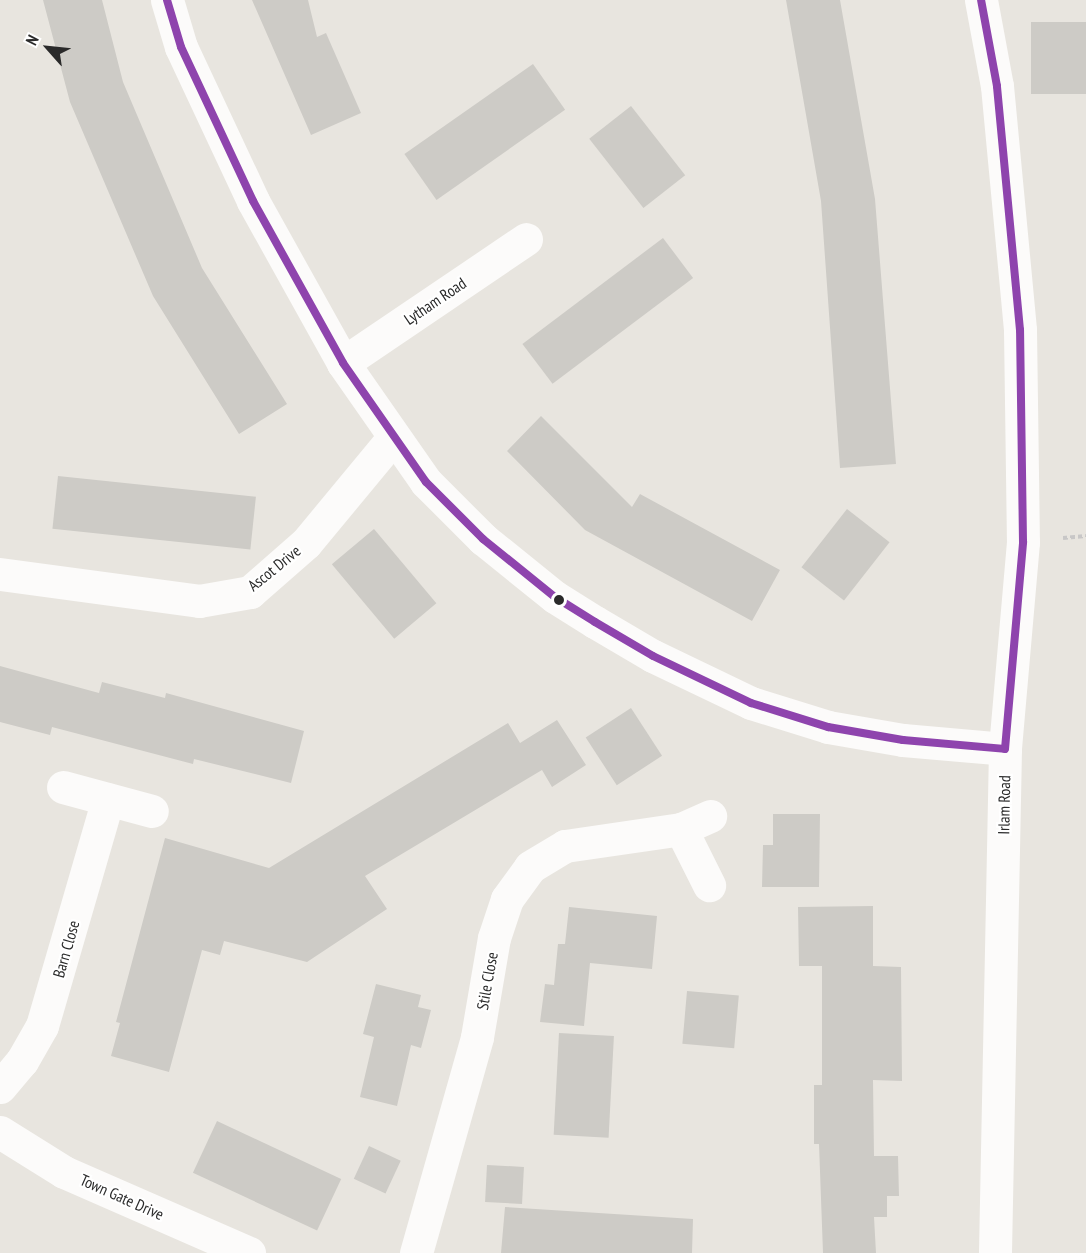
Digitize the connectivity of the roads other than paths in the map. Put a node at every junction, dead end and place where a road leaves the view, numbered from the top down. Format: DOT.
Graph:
graph roads {
  1 [pos="167,0"];
  2 [pos="981,0"];
  3 [pos="526,239"];
  4 [pos="343,363"];
  5 [pos="393,438"];
  6 [pos="0,574"];
  7 [pos="1005,749"];
  8 [pos="63,787"];
  9 [pos="108,799"];
  10 [pos="152,812"];
  11 [pos="710,816"];
  12 [pos="681,829"];
  13 [pos="709,885"];
  14 [pos="0,1087"];
  15 [pos="0,1132"];
  16 [pos="249,1253"];
  17 [pos="417,1253"];
  18 [pos="995,1253"];
  1 -- 4 [label="street"];
  2 -- 7 [label="street, Irlam Road"];
  3 -- 4 [label="street, Lytham Road"];
  4 -- 5 [label="street"];
  5 -- 6 [label="street, Ascot Drive"];
  5 -- 7 [label="street"];
  7 -- 18 [label="street, Irlam Road"];
  8 -- 9 [label="street"];
  9 -- 10 [label="street"];
  9 -- 14 [label="street, Barn Close"];
  11 -- 12 [label="street, Stile Close"];
  12 -- 13 [label="street"];
  12 -- 17 [label="street, Stile Close"];
  15 -- 16 [label="street, Town Gate Drive"];
}
